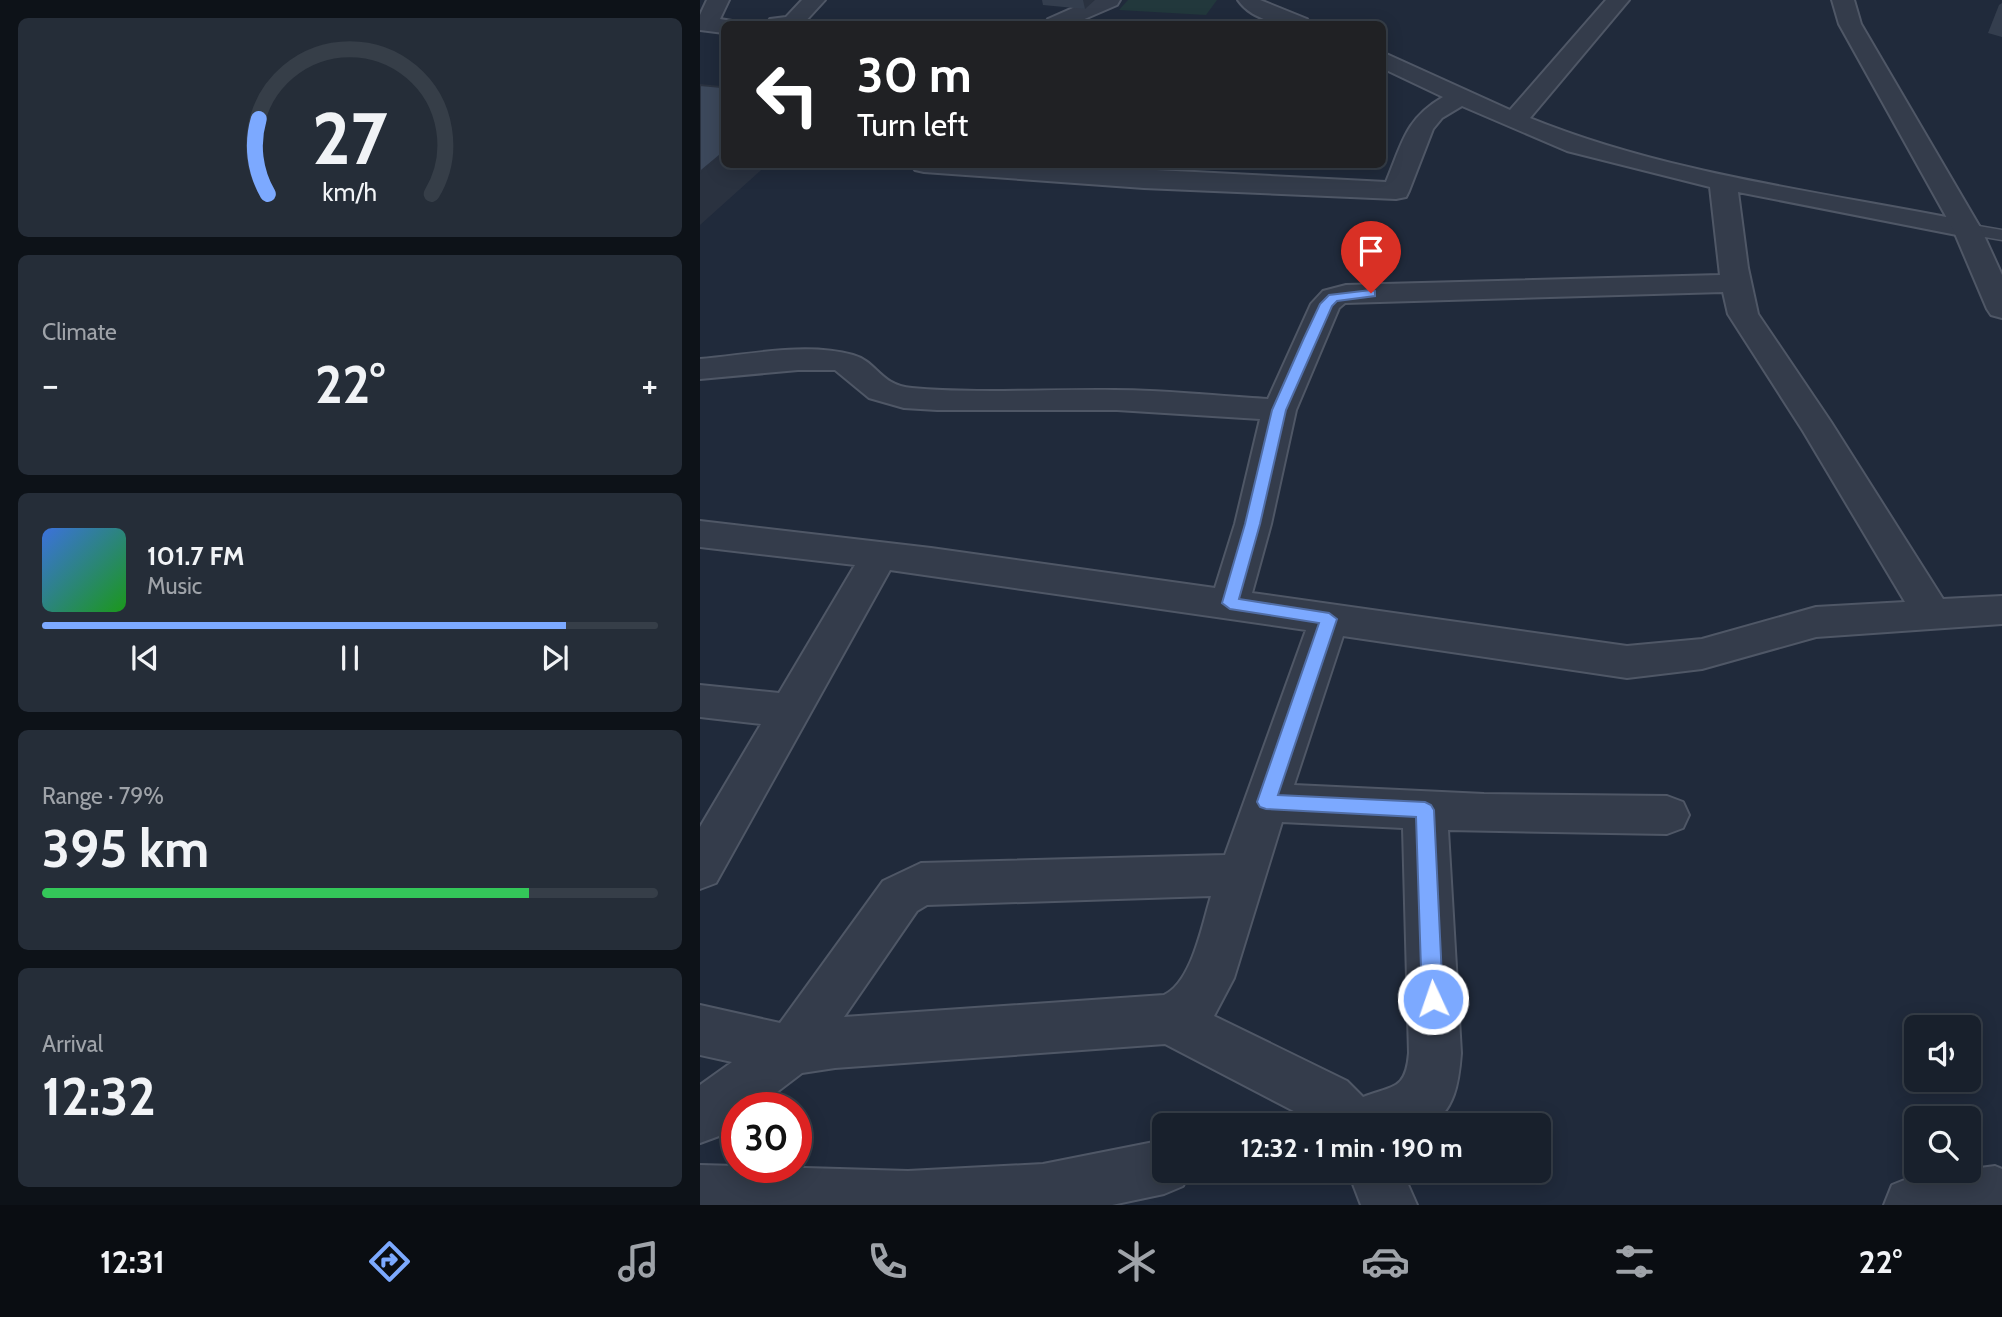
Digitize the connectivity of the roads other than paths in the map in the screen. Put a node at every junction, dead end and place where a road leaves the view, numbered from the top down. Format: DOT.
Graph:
graph roads {
  1 [pos="718,0"];
  2 [pos="814,0"];
  3 [pos="1108,0"];
  4 [pos="1618,0"];
  5 [pos="1843,0"];
  6 [pos="1259,6"];
  7 [pos="790,21"];
  8 [pos="1062,21"];
  9 [pos="1245,21"];
  10 [pos="1292,21"];
  11 [pos="721,26"];
  12 [pos="1386,61"];
  13 [pos="1462,96"];
  14 [pos="1514,121"];
  15 [pos="979,168"];
  16 [pos="1723,181"];
  17 [pos="1966,229"];
  18 [pos="2002,235"];
  19 [pos="1736,283"];
  20 [pos="2002,309"];
  21 [pos="700,369"];
  22 [pos="1279,410"];
  23 [pos="700,534"];
  24 [pos="880,555"];
  25 [pos="1230,603"];
  26 [pos="1933,614"];
  27 [pos="1998,617"];
  28 [pos="1329,619"];
  29 [pos="700,701"];
  30 [pos="791,711"];
  31 [pos="1266,802"];
  32 [pos="1425,810"];
  33 [pos="1667,815"];
  34 [pos="700,869"];
  35 [pos="1241,875"];
  36 [pos="1168,1019"];
  37 [pos="700,1030"];
  38 [pos="791,1050"];
  39 [pos="1341,1113"];
  40 [pos="1391,1113"];
  41 [pos="700,1117"];
  42 [pos="1152,1169"];
  43 [pos="1380,1183"];
  44 [pos="700,1193"];
  45 [pos="1995,1194"];
  46 [pos="1389,1205"];
  47 [pos="1912,1205"];
  1 -- 11 [label="street"];
  2 -- 7 [label="street"];
  3 -- 8 [label="street"];
  4 -- 14 [label="street"];
  5 -- 17 [label="street"];
  6 -- 9 [label="street"];
  6 -- 10 [label="street"];
  12 -- 13 [label="street"];
  13 -- 14 [label="street"];
  13 -- 15 [label="street"];
  14 -- 16 [label="street"];
  16 -- 17 [label="street"];
  16 -- 19 [label="street"];
  17 -- 18 [label="lane"];
  17 -- 20 [label="street"];
  19 -- 22 [label="street"];
  19 -- 26 [label="street"];
  21 -- 22 [label="street"];
  22 -- 25 [label="street"];
  23 -- 24 [label="street"];
  24 -- 25 [label="street"];
  24 -- 30 [label="street"];
  25 -- 28 [label="street"];
  26 -- 27 [label="street"];
  26 -- 28 [label="street"];
  28 -- 31 [label="street"];
  29 -- 30 [label="street"];
  30 -- 34 [label="street"];
  31 -- 32 [label="street"];
  31 -- 35 [label="street"];
  32 -- 33 [label="street"];
  32 -- 40 [label="street"];
  35 -- 36 [label="street"];
  35 -- 38 [label="street"];
  36 -- 38 [label="street"];
  36 -- 39 [label="street"];
  37 -- 38 [label="street"];
  38 -- 41 [label="street"];
  42 -- 44 [label="street"];
  43 -- 46 [label="street"];
  45 -- 47 [label="street"];
}
